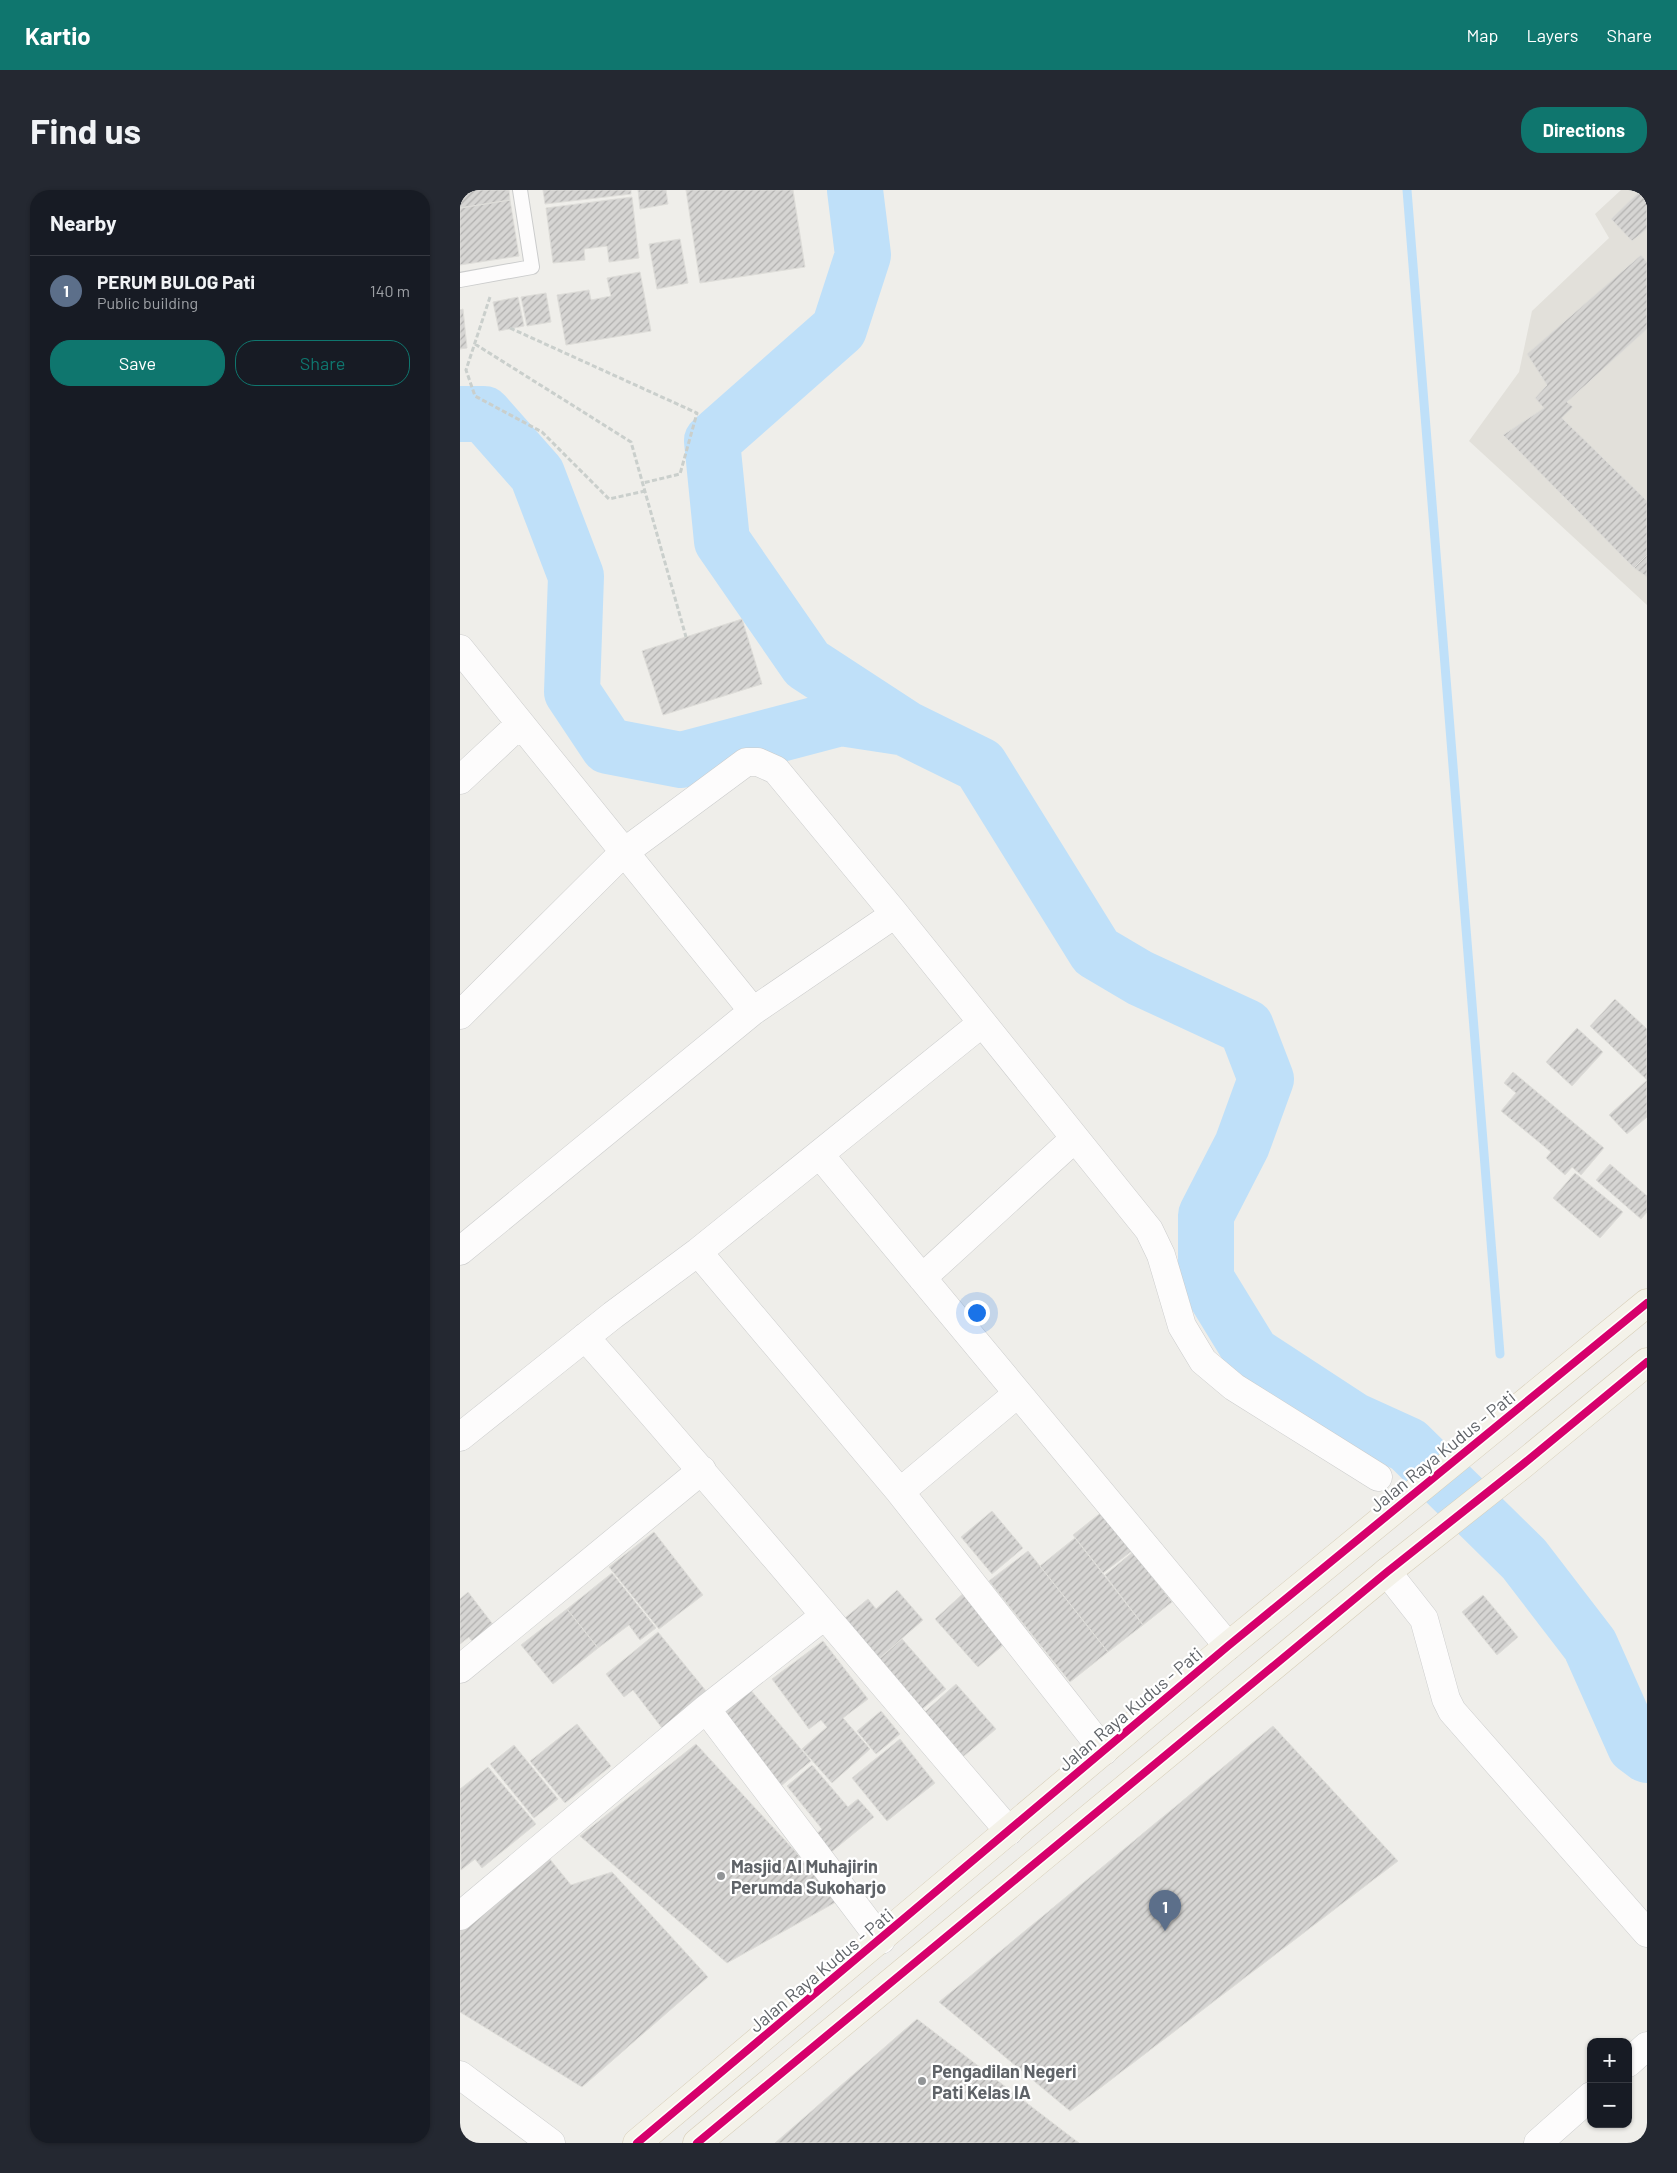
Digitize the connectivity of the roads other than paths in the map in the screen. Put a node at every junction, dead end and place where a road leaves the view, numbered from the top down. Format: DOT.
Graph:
graph roads {
  1 [pos="520,190"];
  2 [pos="460,280"];
  3 [pos="460,649"];
  4 [pos="520,724"];
  5 [pos="460,780"];
  6 [pos="623,853"];
  7 [pos="894,914"];
  8 [pos="753,1011"];
  9 [pos="460,1015"];
  10 [pos="982,1023"];
  11 [pos="1074,1140"];
  12 [pos="820,1156"];
  13 [pos="460,1251"];
  14 [pos="698,1252"];
  15 [pos="922,1278"];
  16 [pos="1647,1304"];
  17 [pos="585,1337"];
  18 [pos="1647,1362"];
  19 [pos="1017,1394"];
  20 [pos="460,1437"];
  21 [pos="702,1470"];
  22 [pos="1378,1477"];
  23 [pos="900,1492"];
  24 [pos="1387,1572"];
  25 [pos="824,1616"];
  26 [pos="1228,1646"];
  27 [pos="460,1669"];
  28 [pos="706,1709"];
  29 [pos="1104,1751"];
  30 [pos="1009,1831"];
  31 [pos="460,1916"];
  32 [pos="1647,1933"];
  33 [pos="881,1940"];
  34 [pos="1647,2046"];
  35 [pos="1632,2059"];
  36 [pos="460,2076"];
  37 [pos="1587,2100"];
  38 [pos="551,2143"];
  39 [pos="637,2143"];
  40 [pos="697,2143"];
  41 [pos="1538,2143"];
  1 -- 2 [label="lane"];
  3 -- 4 [label="street"];
  4 -- 5 [label="street"];
  4 -- 6 [label="street"];
  6 -- 7 [label="street"];
  6 -- 8 [label="street"];
  6 -- 9 [label="street"];
  7 -- 8 [label="street"];
  7 -- 10 [label="street"];
  8 -- 13 [label="street"];
  10 -- 11 [label="street"];
  10 -- 12 [label="street"];
  11 -- 15 [label="street"];
  11 -- 22 [label="street"];
  12 -- 14 [label="street"];
  12 -- 15 [label="street"];
  14 -- 17 [label="street"];
  14 -- 23 [label="street"];
  15 -- 19 [label="street"];
  16 -- 26 [label="main road, Jalan Raya Kudus - Pati"];
  17 -- 20 [label="street"];
  17 -- 21 [label="street"];
  18 -- 24 [label="main road"];
  19 -- 23 [label="street"];
  19 -- 26 [label="street"];
  21 -- 25 [label="street"];
  21 -- 27 [label="street"];
  23 -- 29 [label="street"];
  24 -- 32 [label="street"];
  24 -- 40 [label="main road"];
  25 -- 28 [label="street"];
  25 -- 30 [label="street"];
  26 -- 29 [label="main road, Jalan Raya Kudus - Pati"];
  28 -- 31 [label="street"];
  28 -- 33 [label="street"];
  29 -- 30 [label="main road, Jalan Raya Kudus - Pati"];
  30 -- 33 [label="main road, Jalan Raya Kudus - Pati"];
  33 -- 39 [label="main road, Jalan Raya Kudus - Pati"];
  34 -- 35 [label="street"];
  36 -- 38 [label="street"];
  37 -- 41 [label="street"];
}
